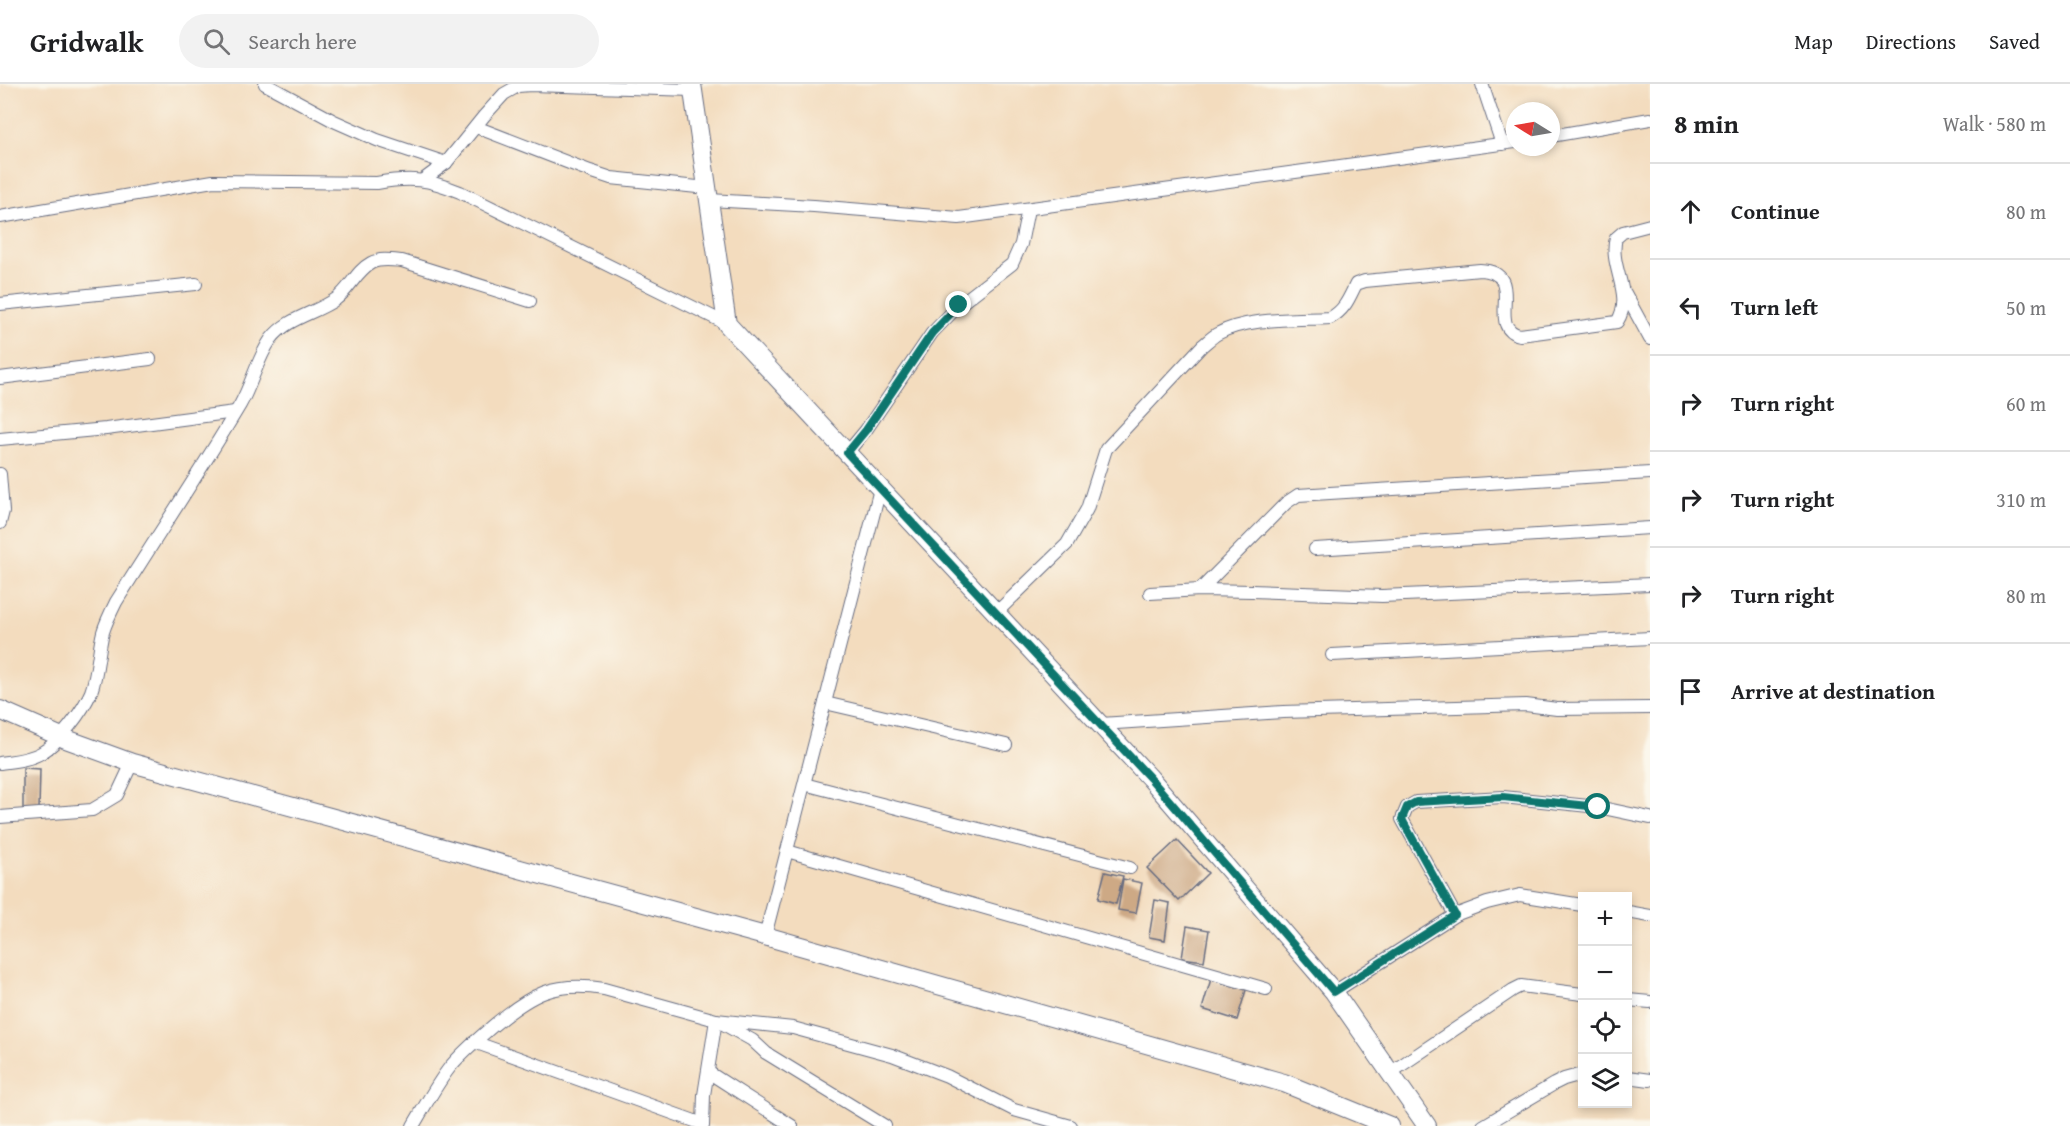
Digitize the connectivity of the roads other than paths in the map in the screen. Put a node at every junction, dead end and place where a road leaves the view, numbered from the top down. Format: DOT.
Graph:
graph roads {
  1 [pos="265,84"];
  2 [pos="1482,84"];
  3 [pos="692,87"];
  4 [pos="1650,119"];
  5 [pos="476,127"];
  6 [pos="1560,134"];
  7 [pos="1506,136"];
  8 [pos="1506,143"];
  9 [pos="446,163"];
  10 [pos="423,180"];
  11 [pos="708,194"];
  12 [pos="1028,209"];
  13 [pos="0,217"];
  14 [pos="1650,225"];
  15 [pos="196,284"];
  16 [pos="1624,292"];
  17 [pos="531,301"];
  18 [pos="0,304"];
  19 [pos="727,324"];
  20 [pos="1650,339"];
  21 [pos="150,359"];
  22 [pos="0,378"];
  23 [pos="235,412"];
  24 [pos="0,439"];
  25 [pos="847,453"];
  26 [pos="1650,473"];
  27 [pos="0,474"];
  28 [pos="880,489"];
  29 [pos="1,503"];
  30 [pos="0,523"];
  31 [pos="1650,528"];
  32 [pos="1315,549"];
  33 [pos="1650,584"];
  34 [pos="1200,590"];
  35 [pos="1150,594"];
  36 [pos="996,612"];
  37 [pos="1650,639"];
  38 [pos="1332,655"];
  39 [pos="825,703"];
  40 [pos="1650,708"];
  41 [pos="0,710"];
  42 [pos="1101,724"];
  43 [pos="61,736"];
  44 [pos="1006,745"];
  45 [pos="0,762"];
  46 [pos="132,763"];
  47 [pos="804,784"];
  48 [pos="0,817"];
  49 [pos="1650,818"];
  50 [pos="787,851"];
  51 [pos="1130,868"];
  52 [pos="1578,904"];
  53 [pos="1632,913"];
  54 [pos="1455,915"];
  55 [pos="1650,916"];
  56 [pos="765,936"];
  57 [pos="1266,989"];
  58 [pos="1334,992"];
  59 [pos="1578,993"];
  60 [pos="1632,1000"];
  61 [pos="1650,1002"];
  62 [pos="716,1020"];
  63 [pos="474,1042"];
  64 [pos="708,1072"];
  65 [pos="1390,1073"];
  66 [pos="1578,1075"];
  67 [pos="1632,1078"];
  68 [pos="1650,1080"];
  69 [pos="703,1125"];
  70 [pos="413,1126"];
  71 [pos="792,1126"];
  72 [pos="885,1126"];
  73 [pos="1071,1126"];
  74 [pos="1390,1126"];
  75 [pos="1427,1126"];
  76 [pos="1483,1126"];
  1 -- 9 [label="street"];
  2 -- 7 [label="street"];
  3 -- 5 [label="street"];
  3 -- 11 [label="street"];
  4 -- 6 [label="street"];
  5 -- 9 [label="street"];
  5 -- 11 [label="street"];
  8 -- 12 [label="street"];
  9 -- 10 [label="street"];
  10 -- 13 [label="street"];
  10 -- 19 [label="street"];
  11 -- 12 [label="street"];
  11 -- 19 [label="street"];
  12 -- 25 [label="street"];
  14 -- 16 [label="street"];
  15 -- 18 [label="street"];
  16 -- 20 [label="street"];
  16 -- 36 [label="street"];
  17 -- 23 [label="street"];
  19 -- 25 [label="street"];
  21 -- 22 [label="street"];
  23 -- 24 [label="street"];
  23 -- 43 [label="street"];
  25 -- 28 [label="street"];
  26 -- 34 [label="street"];
  27 -- 29 [label="street"];
  28 -- 36 [label="street"];
  28 -- 39 [label="street"];
  29 -- 30 [label="street"];
  31 -- 32 [label="street"];
  33 -- 34 [label="street"];
  34 -- 35 [label="street"];
  36 -- 42 [label="street"];
  37 -- 38 [label="street"];
  39 -- 44 [label="street"];
  39 -- 47 [label="street"];
  40 -- 42 [label="street"];
  41 -- 43 [label="street"];
  42 -- 58 [label="street"];
  43 -- 45 [label="street"];
  43 -- 46 [label="street"];
  46 -- 48 [label="street"];
  46 -- 56 [label="street"];
  47 -- 50 [label="street"];
  47 -- 51 [label="street"];
  49 -- 54 [label="street"];
  50 -- 56 [label="street"];
  50 -- 57 [label="street"];
  52 -- 54 [label="street"];
  53 -- 55 [label="street"];
  54 -- 58 [label="street"];
  56 -- 74 [label="street"];
  58 -- 65 [label="street"];
  59 -- 65 [label="street"];
  60 -- 61 [label="street"];
  62 -- 63 [label="street"];
  62 -- 64 [label="street"];
  62 -- 72 [label="street"];
  62 -- 73 [label="street"];
  63 -- 69 [label="street"];
  63 -- 70 [label="street"];
  64 -- 69 [label="street"];
  64 -- 71 [label="street"];
  65 -- 75 [label="street"];
  66 -- 76 [label="street"];
  67 -- 68 [label="street"];
}
